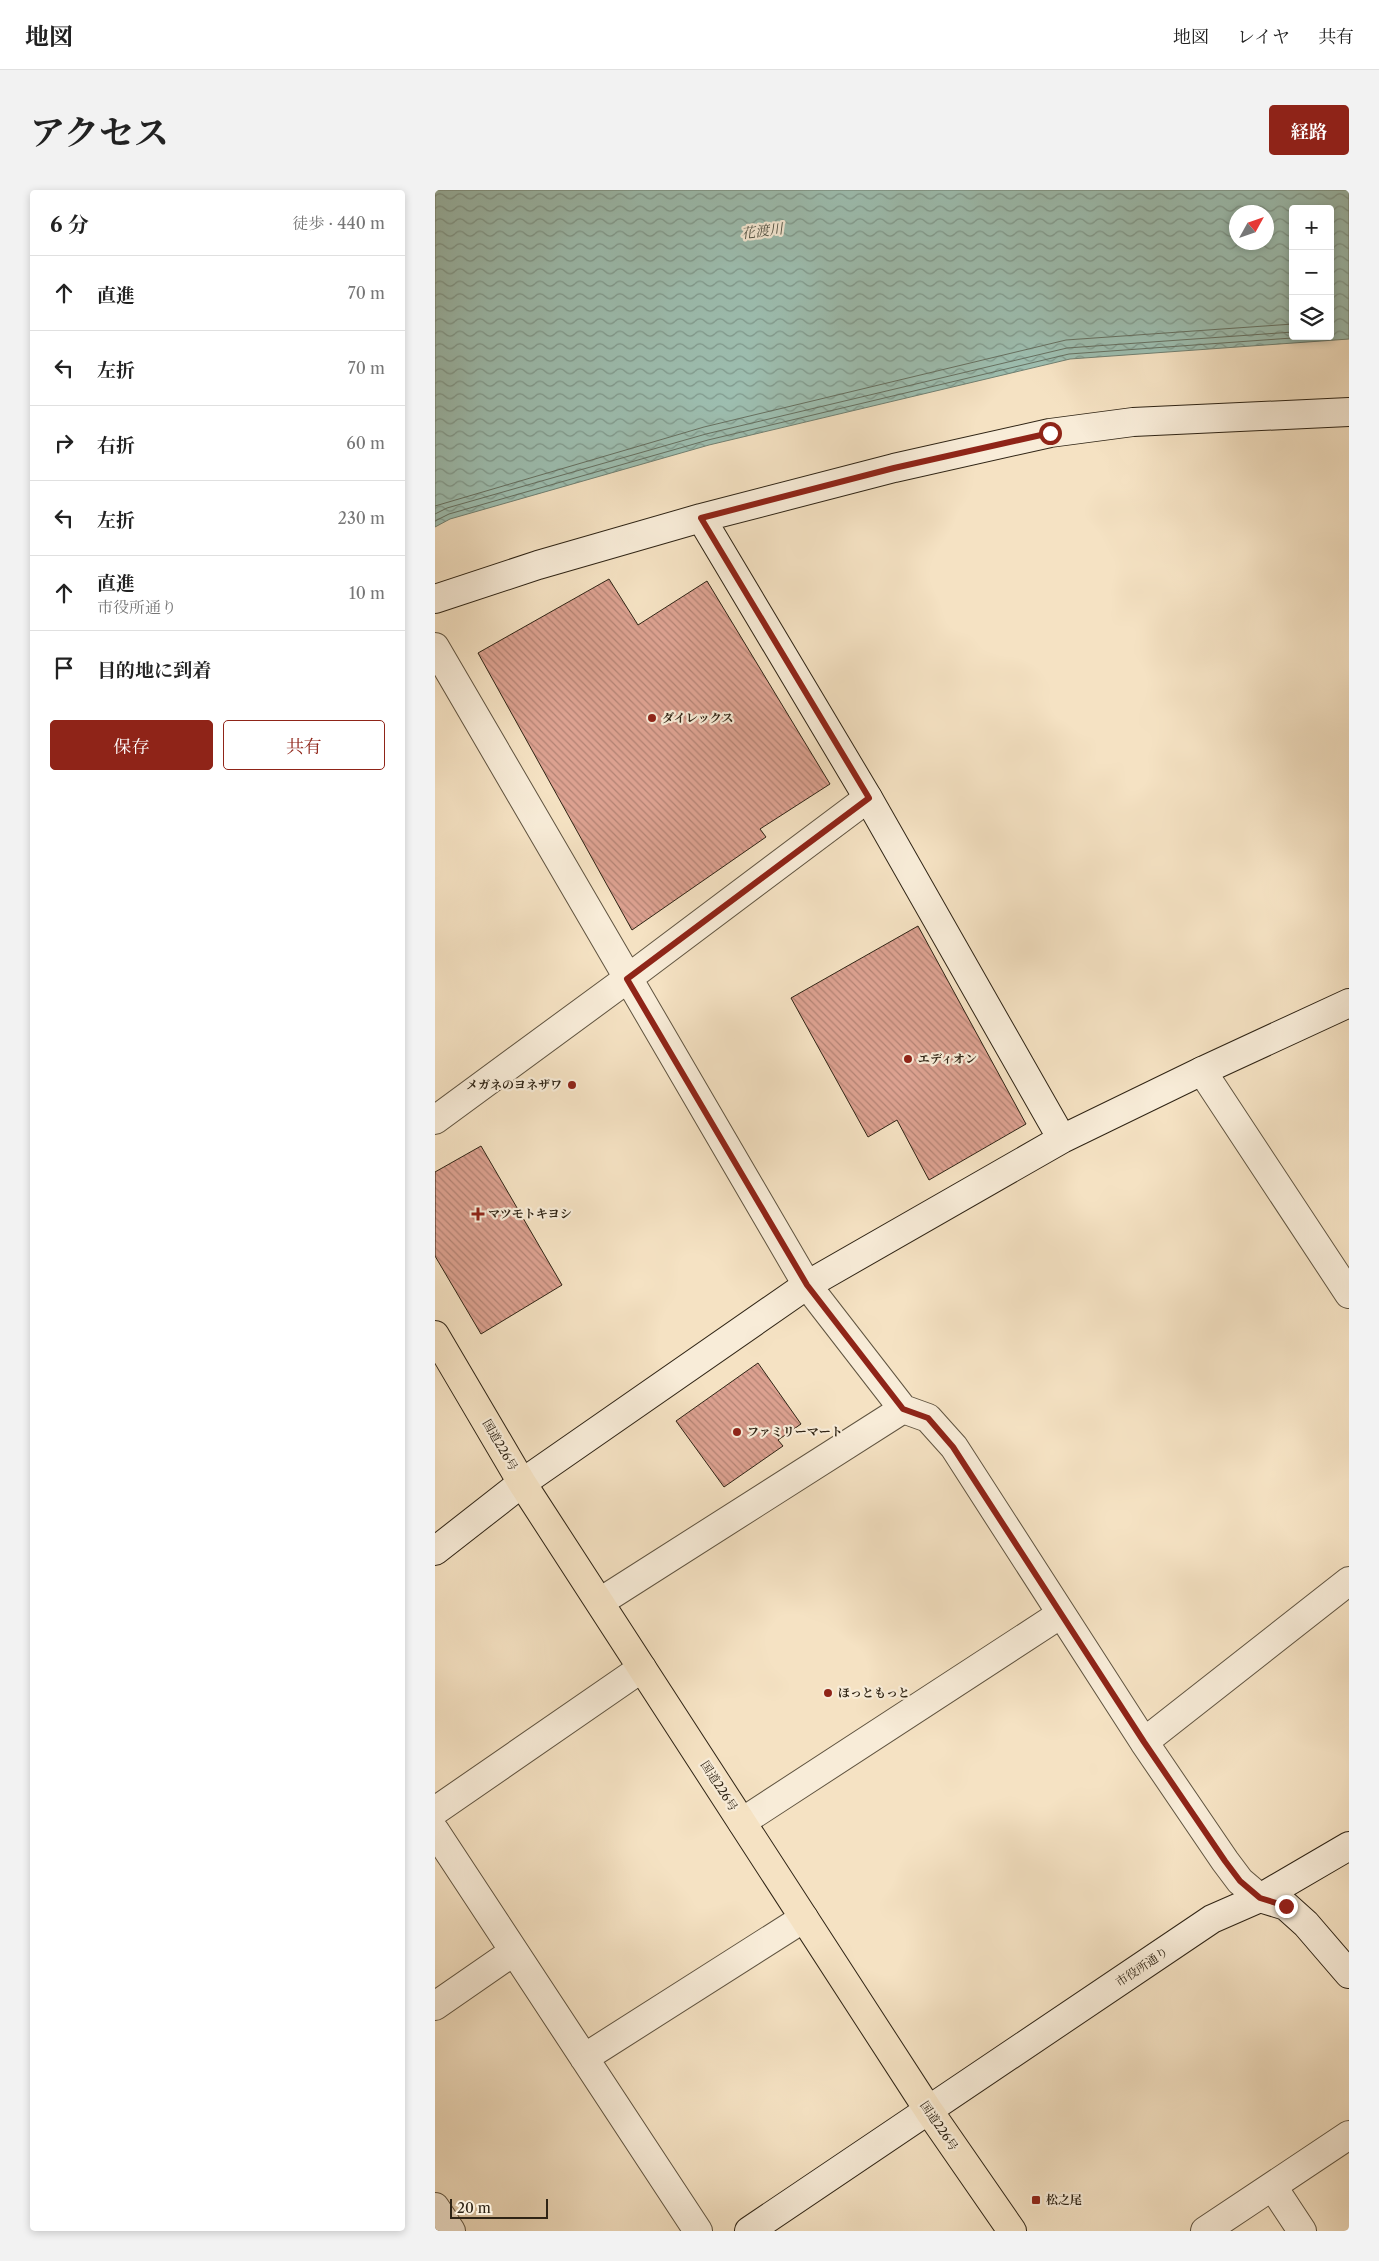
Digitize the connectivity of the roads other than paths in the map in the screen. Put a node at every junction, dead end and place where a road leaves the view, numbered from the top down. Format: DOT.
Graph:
graph roads {
  1 [pos="1349,412"];
  2 [pos="701,518"];
  3 [pos="435,599"];
  4 [pos="435,647"];
  5 [pos="869,798"];
  6 [pos="627,979"];
  7 [pos="1349,1003"];
  8 [pos="1202,1071"];
  9 [pos="435,1120"];
  10 [pos="1063,1139"];
  11 [pos="807,1285"];
  12 [pos="1349,1294"];
  13 [pos="435,1335"];
  14 [pos="903,1409"];
  15 [pos="522,1483"];
  16 [pos="435,1550"];
  17 [pos="1349,1581"];
  18 [pos="600,1602"];
  19 [pos="1061,1614"];
  20 [pos="642,1668"];
  21 [pos="1144,1742"];
  22 [pos="435,1811"];
  23 [pos="742,1822"];
  24 [pos="435,1831"];
  25 [pos="1349,1846"];
  26 [pos="1260,1898"];
  27 [pos="804,1918"];
  28 [pos="513,1952"];
  29 [pos="1349,1974"];
  30 [pos="435,2006"];
  31 [pos="584,2058"];
  32 [pos="929,2111"];
  33 [pos="1349,2135"];
  34 [pos="1273,2187"];
  35 [pos="435,2207"];
  36 [pos="451,2231"];
  37 [pos="698,2231"];
  38 [pos="749,2231"];
  39 [pos="1012,2231"];
  40 [pos="1205,2231"];
  41 [pos="1302,2231"];
  1 -- 2 [label="street"];
  2 -- 3 [label="street"];
  2 -- 5 [label="street"];
  4 -- 6 [label="street"];
  5 -- 6 [label="street"];
  5 -- 10 [label="street"];
  6 -- 9 [label="street"];
  6 -- 11 [label="street"];
  7 -- 8 [label="street"];
  8 -- 10 [label="street"];
  8 -- 12 [label="street"];
  10 -- 11 [label="street"];
  11 -- 14 [label="street"];
  11 -- 15 [label="street"];
  13 -- 15 [label="highway, 国道226号"];
  14 -- 18 [label="street"];
  14 -- 19 [label="street"];
  15 -- 16 [label="street"];
  15 -- 18 [label="highway, 国道226号"];
  17 -- 21 [label="street"];
  18 -- 20 [label="highway, 国道226号"];
  19 -- 21 [label="street"];
  19 -- 23 [label="street"];
  20 -- 22 [label="street"];
  20 -- 23 [label="highway, 国道226号"];
  21 -- 26 [label="street"];
  23 -- 27 [label="highway, 国道226号"];
  24 -- 28 [label="street"];
  25 -- 26 [label="street, 市役所通り"];
  26 -- 29 [label="street"];
  26 -- 32 [label="street, 市役所通り"];
  27 -- 31 [label="street"];
  27 -- 32 [label="highway, 国道226号"];
  28 -- 30 [label="street"];
  28 -- 31 [label="street"];
  31 -- 37 [label="street"];
  32 -- 38 [label="street, 市役所通り"];
  32 -- 39 [label="highway, 国道226号"];
  33 -- 34 [label="street"];
  34 -- 40 [label="street"];
  34 -- 41 [label="street"];
  35 -- 36 [label="street"];
}
